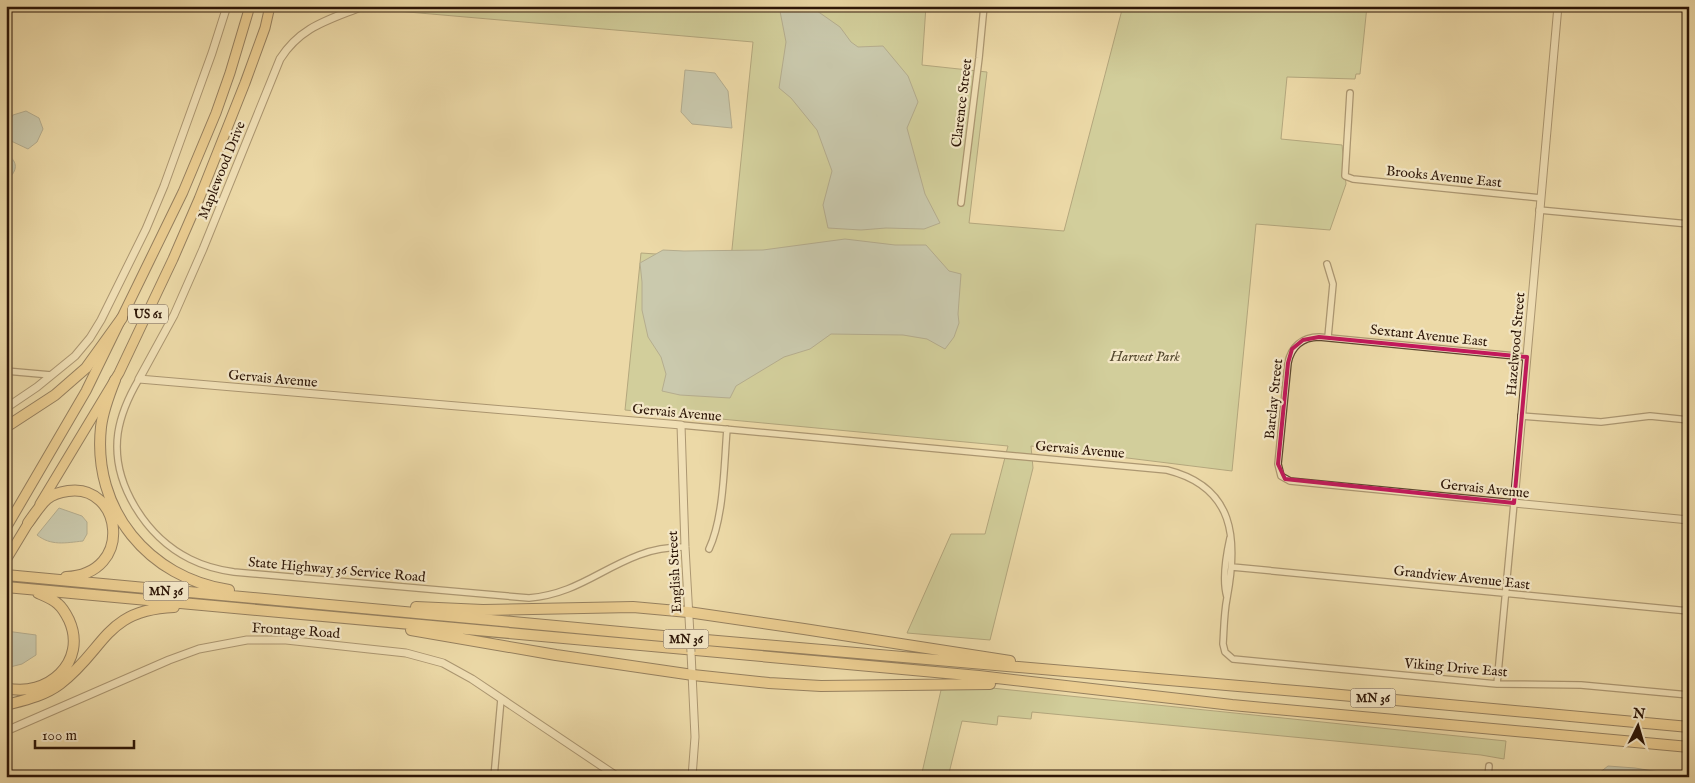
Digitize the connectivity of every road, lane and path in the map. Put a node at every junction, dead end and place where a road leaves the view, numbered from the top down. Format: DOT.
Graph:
graph roads {
  1 [pos="227,6"];
  2 [pos="250,6"];
  3 [pos="270,6"];
  4 [pos="363,6"];
  5 [pos="984,6"];
  6 [pos="1558,6"];
  7 [pos="1350,93"];
  8 [pos="1540,198"];
  9 [pos="961,203"];
  10 [pos="1539,210"];
  11 [pos="1689,224"];
  12 [pos="1327,264"];
  13 [pos="122,318"];
  14 [pos="1328,337"];
  15 [pos="1526,357"];
  16 [pos="6,371"];
  17 [pos="51,375"];
  18 [pos="139,379"];
  19 [pos="115,380"];
  20 [pos="6,408"];
  21 [pos="1521,416"];
  22 [pos="1689,420"];
  23 [pos="681,425"];
  24 [pos="6,427"];
  25 [pos="727,429"];
  26 [pos="1281,476"];
  27 [pos="1514,503"];
  28 [pos="1689,520"];
  29 [pos="28,523"];
  30 [pos="6,528"];
  31 [pos="1230,537"];
  32 [pos="684,547"];
  33 [pos="709,549"];
  34 [pos="6,560"];
  35 [pos="1232,567"];
  36 [pos="6,575"];
  37 [pos="33,578"];
  38 [pos="6,586"];
  39 [pos="27,589"];
  40 [pos="1506,594"];
  41 [pos="1227,598"];
  42 [pos="299,603"];
  43 [pos="315,605"];
  44 [pos="224,607"];
  45 [pos="1689,611"];
  46 [pos="688,612"];
  47 [pos="368,621"];
  48 [pos="1057,671"];
  49 [pos="693,675"];
  50 [pos="1497,684"];
  51 [pos="6,688"];
  52 [pos="1096,689"];
  53 [pos="1689,695"];
  54 [pos="501,699"];
  55 [pos="6,705"];
  56 [pos="1689,727"];
  57 [pos="6,732"];
  58 [pos="1689,747"];
  59 [pos="1489,766"];
  60 [pos="494,777"];
  61 [pos="618,777"];
  62 [pos="692,777"];
  63 [pos="1156,777"];
  64 [pos="1194,777"];
  65 [pos="1488,777"];
  1 -- 17 [label="street"];
  2 -- 13 [label="main road, US 61"];
  3 -- 19 [label="main road, US 61"];
  4 -- 18 [label="street, Maplewood Drive"];
  5 -- 9 [label="street, Clarence Street"];
  6 -- 8 [label="street, Hazelwood Street"];
  7 -- 8 [label="street, Brooks Avenue East"];
  8 -- 10 [label="street, Hazelwood Street"];
  10 -- 11 [label="street"];
  10 -- 15 [label="street, Hazelwood Street"];
  12 -- 14 [label="street"];
  13 -- 24 [label="highway"];
  13 -- 30 [label="main road, US 61"];
  14 -- 15 [label="street, Sextant Avenue East"];
  14 -- 26 [label="street, Barclay Street"];
  15 -- 21 [label="street, Hazelwood Street"];
  16 -- 17 [label="street"];
  17 -- 20 [label="street"];
  18 -- 23 [label="street, Gervais Avenue"];
  18 -- 32 [label="street, State Highway 36 Service Road"];
  19 -- 29 [label="main road, US 61"];
  19 -- 42 [label="highway"];
  21 -- 22 [label="street"];
  21 -- 27 [label="street, Hazelwood Street"];
  23 -- 25 [label="street, Gervais Avenue"];
  23 -- 32 [label="street, English Street"];
  25 -- 31 [label="street, Gervais Avenue"];
  25 -- 33 [label="street"];
  26 -- 27 [label="street, Gervais Avenue"];
  27 -- 28 [label="street, Gervais Avenue"];
  27 -- 40 [label="street, Hazelwood Street"];
  29 -- 34 [label="main road, US 61"];
  29 -- 37 [label="highway"];
  31 -- 35 [label="street"];
  31 -- 41 [label="street"];
  32 -- 46 [label="street, English Street"];
  35 -- 40 [label="street, Grandview Avenue East"];
  35 -- 41 [label="street"];
  36 -- 37 [label="highway, MN 36"];
  37 -- 42 [label="highway, MN 36"];
  38 -- 39 [label="highway, MN 36"];
  39 -- 44 [label="highway, MN 36"];
  39 -- 51 [label="highway"];
  40 -- 45 [label="street, Grandview Avenue East"];
  40 -- 50 [label="street, Hazelwood Street"];
  41 -- 50 [label="street, Viking Drive East"];
  42 -- 43 [label="highway, MN 36"];
  43 -- 46 [label="highway"];
  43 -- 48 [label="highway, MN 36"];
  44 -- 47 [label="highway, MN 36"];
  44 -- 55 [label="highway"];
  46 -- 48 [label="highway"];
  46 -- 49 [label="street, English Street, bridge"];
  47 -- 49 [label="highway"];
  47 -- 52 [label="highway, MN 36"];
  48 -- 56 [label="highway, MN 36"];
  49 -- 52 [label="highway"];
  49 -- 62 [label="street, English Street"];
  50 -- 53 [label="street, Viking Drive East"];
  52 -- 58 [label="highway, MN 36"];
  54 -- 57 [label="street, Frontage Road"];
  54 -- 60 [label="street"];
  54 -- 61 [label="street, Frontage Road"];
  59 -- 65 [label="street"];
  63 -- 64 [label="street"];
}
